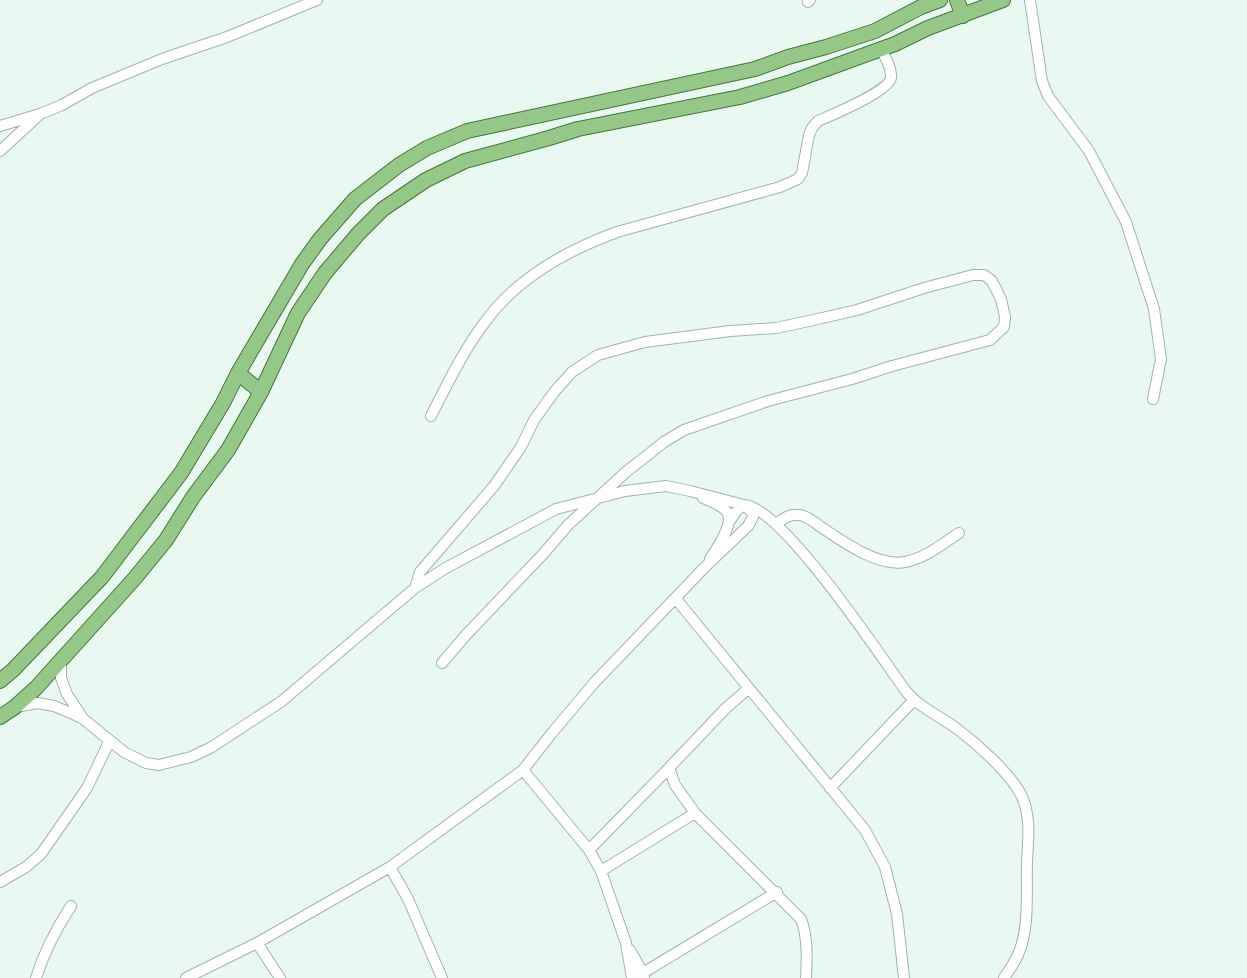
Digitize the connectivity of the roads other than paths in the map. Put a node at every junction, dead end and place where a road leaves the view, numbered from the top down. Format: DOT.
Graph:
graph roads {
  1 [pos="317,0"];
  2 [pos="940,0"];
  3 [pos="956,0"];
  4 [pos="1003,0"];
  5 [pos="1030,0"];
  6 [pos="963,16"];
  7 [pos="881,48"];
  8 [pos="40,114"];
  9 [pos="0,126"];
  10 [pos="0,151"];
  11 [pos="238,373"];
  12 [pos="261,392"];
  13 [pos="1152,399"];
  14 [pos="432,416"];
  15 [pos="666,486"];
  16 [pos="599,497"];
  17 [pos="744,505"];
  18 [pos="729,522"];
  19 [pos="776,523"];
  20 [pos="750,524"];
  21 [pos="960,533"];
  22 [pos="703,570"];
  23 [pos="415,588"];
  24 [pos="676,599"];
  25 [pos="62,659"];
  26 [pos="442,663"];
  27 [pos="0,682"];
  28 [pos="748,689"];
  29 [pos="913,701"];
  30 [pos="15,707"];
  31 [pos="0,717"];
  32 [pos="82,718"];
  33 [pos="110,742"];
  34 [pos="669,768"];
  35 [pos="523,770"];
  36 [pos="830,788"];
  37 [pos="696,813"];
  38 [pos="589,850"];
  39 [pos="390,867"];
  40 [pos="601,871"];
  41 [pos="0,882"];
  42 [pos="776,892"];
  43 [pos="70,906"];
  44 [pos="257,943"];
  45 [pos="626,943"];
  46 [pos="644,975"];
  47 [pos="36,978"];
  48 [pos="186,978"];
  49 [pos="280,978"];
  50 [pos="442,978"];
  51 [pos="632,978"];
  52 [pos="806,978"];
  53 [pos="904,978"];
  54 [pos="1004,978"];
  1 -- 8 [label="street"];
  2 -- 11 [label="main road"];
  3 -- 6 [label="main road"];
  4 -- 6 [label="main road"];
  5 -- 13 [label="street"];
  6 -- 7 [label="main road"];
  7 -- 12 [label="main road"];
  7 -- 14 [label="street"];
  8 -- 9 [label="street"];
  8 -- 10 [label="street"];
  11 -- 12 [label="main road"];
  11 -- 27 [label="main road"];
  12 -- 25 [label="main road"];
  15 -- 16 [label="street"];
  15 -- 17 [label="street"];
  15 -- 18 [label="street"];
  16 -- 23 [label="street"];
  16 -- 23 [label="street"];
  16 -- 26 [label="street"];
  17 -- 18 [label="street"];
  17 -- 19 [label="street"];
  17 -- 20 [label="street"];
  18 -- 22 [label="street"];
  19 -- 20 [label="street"];
  19 -- 21 [label="street"];
  19 -- 29 [label="street"];
  20 -- 22 [label="street"];
  22 -- 24 [label="street"];
  23 -- 33 [label="street"];
  24 -- 28 [label="street"];
  24 -- 35 [label="street"];
  25 -- 30 [label="main road"];
  25 -- 32 [label="street"];
  28 -- 34 [label="street"];
  28 -- 36 [label="street"];
  29 -- 36 [label="street"];
  29 -- 54 [label="street"];
  30 -- 31 [label="main road"];
  30 -- 32 [label="street"];
  32 -- 33 [label="street"];
  33 -- 41 [label="street"];
  34 -- 37 [label="street"];
  34 -- 38 [label="street"];
  35 -- 38 [label="street"];
  35 -- 39 [label="street"];
  36 -- 53 [label="street"];
  37 -- 40 [label="street"];
  37 -- 42 [label="street"];
  38 -- 40 [label="street"];
  39 -- 44 [label="street"];
  39 -- 50 [label="street"];
  40 -- 45 [label="street"];
  42 -- 46 [label="street"];
  42 -- 52 [label="street"];
  43 -- 47 [label="street"];
  44 -- 48 [label="street"];
  44 -- 49 [label="street"];
  45 -- 46 [label="street"];
  45 -- 51 [label="street"];
  46 -- 51 [label="street"];
}
